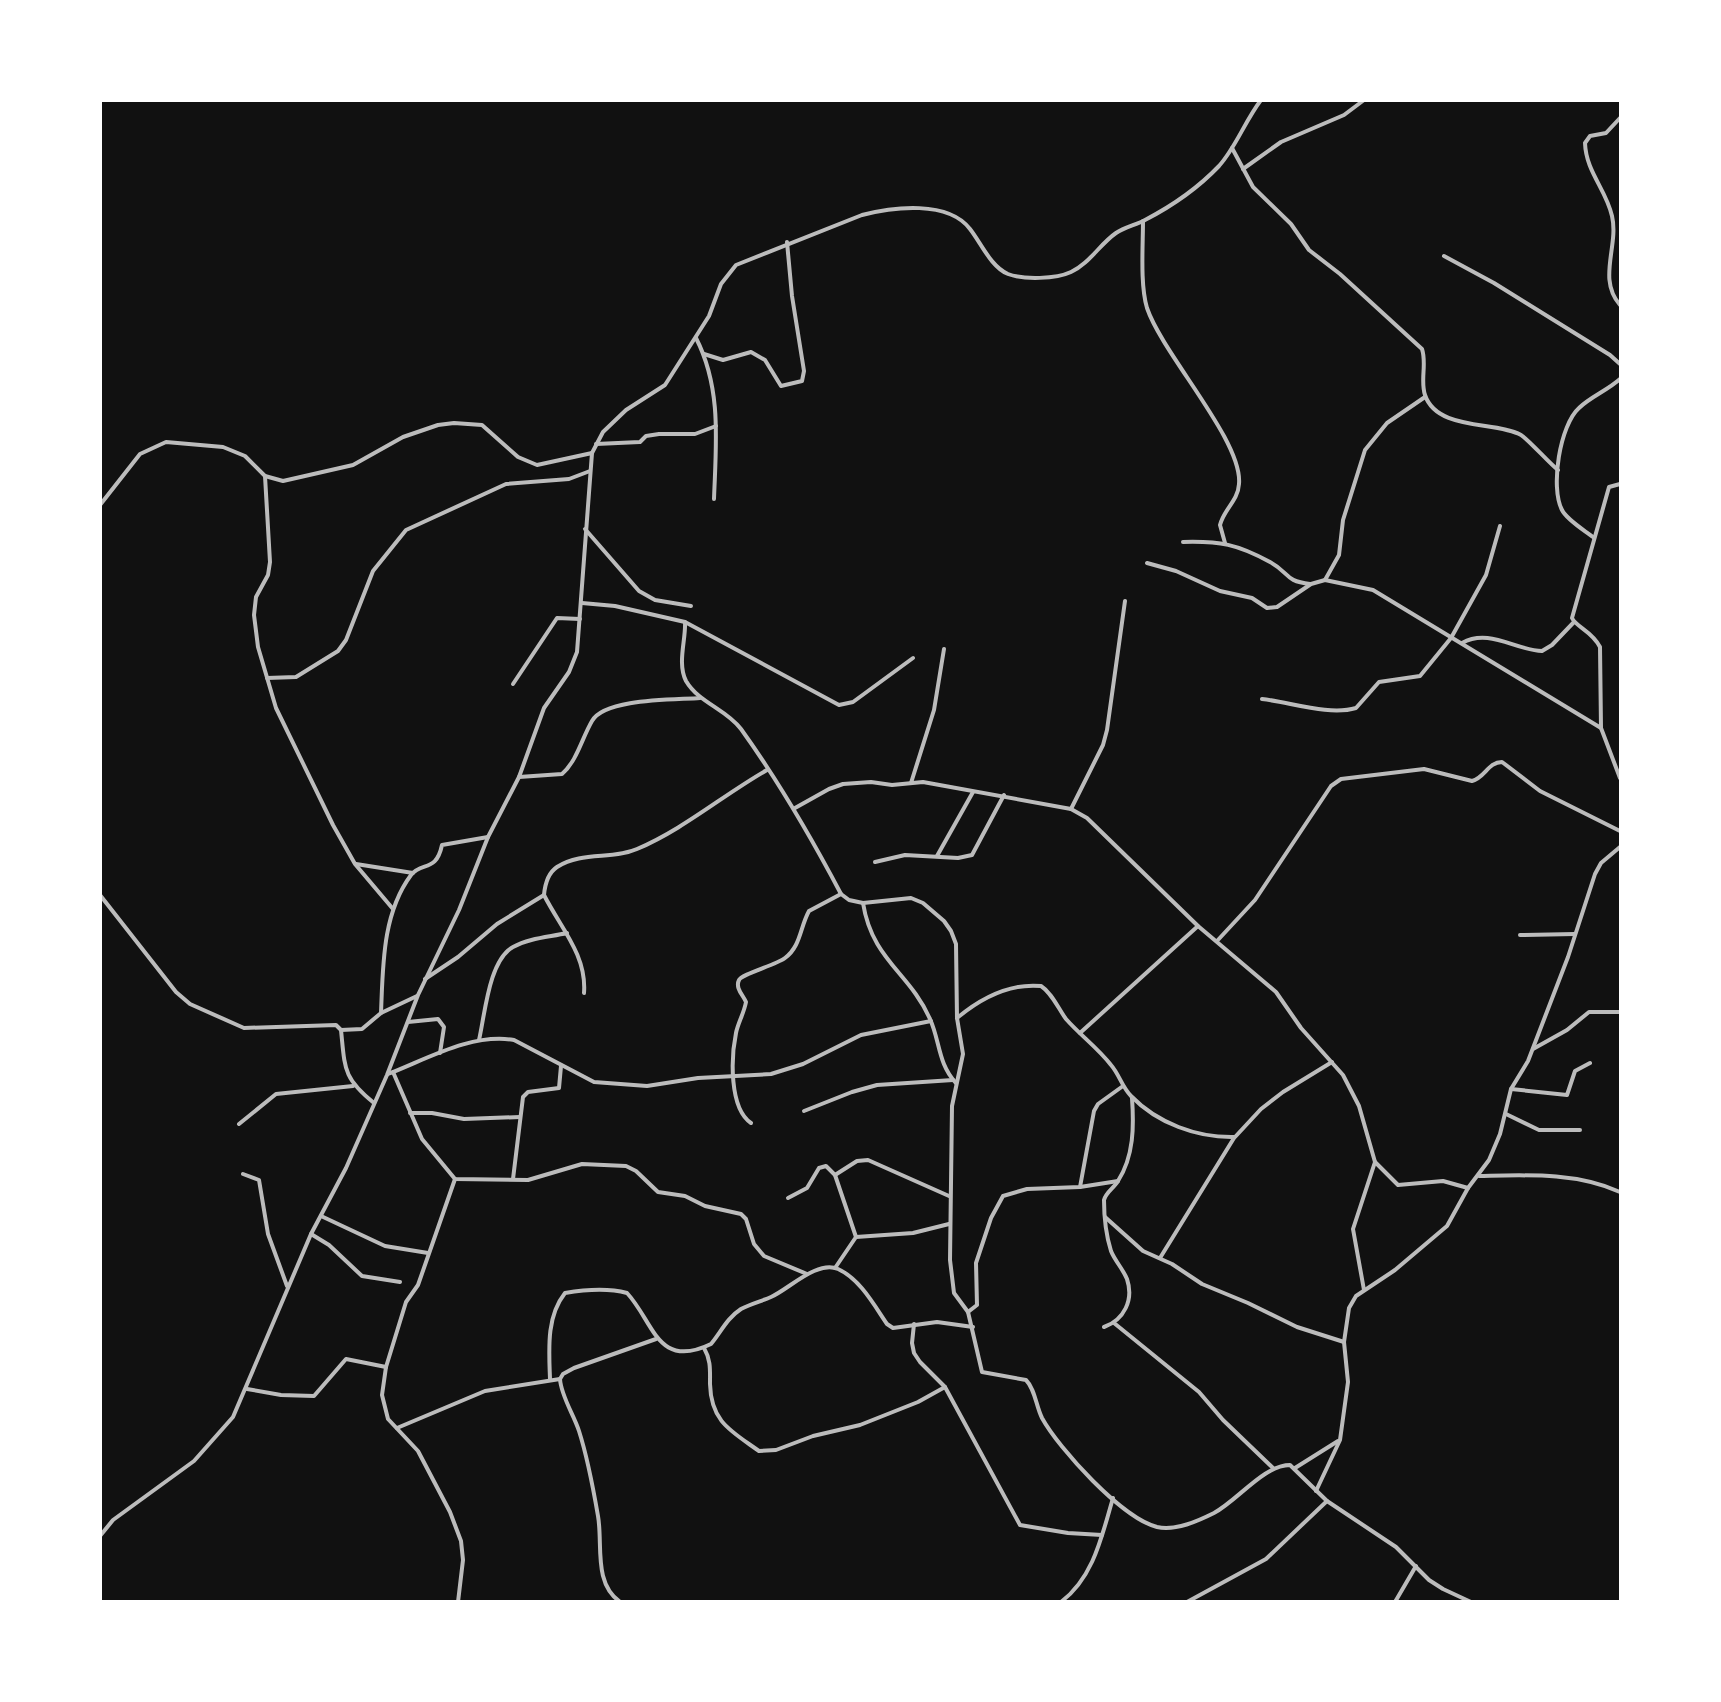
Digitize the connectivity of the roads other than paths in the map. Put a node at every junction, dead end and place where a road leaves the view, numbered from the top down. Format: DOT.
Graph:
graph roads {
  1 [pos="1261,100"];
  2 [pos="1364,100"];
  3 [pos="1620,118"];
  4 [pos="1232,148"];
  5 [pos="1244,169"];
  6 [pos="1143,221"];
  7 [pos="788,242"];
  8 [pos="1444,256"];
  9 [pos="1620,305"];
  10 [pos="696,338"];
  11 [pos="704,354"];
  12 [pos="1620,364"];
  13 [pos="1620,379"];
  14 [pos="1425,397"];
  15 [pos="716,426"];
  16 [pos="596,444"];
  17 [pos="592,453"];
  18 [pos="1558,470"];
  19 [pos="590,471"];
  20 [pos="265,476"];
  21 [pos="1620,484"];
  22 [pos="714,498"];
  23 [pos="100,505"];
  24 [pos="1500,526"];
  25 [pos="585,529"];
  26 [pos="1593,537"];
  27 [pos="1183,542"];
  28 [pos="1225,543"];
  29 [pos="1147,564"];
  30 [pos="1324,580"];
  31 [pos="1311,584"];
  32 [pos="1125,601"];
  33 [pos="582,603"];
  34 [pos="691,606"];
  35 [pos="580,620"];
  36 [pos="685,622"];
  37 [pos="1574,622"];
  38 [pos="1451,638"];
  39 [pos="1462,643"];
  40 [pos="944,649"];
  41 [pos="913,658"];
  42 [pos="267,678"];
  43 [pos="513,684"];
  44 [pos="701,698"];
  45 [pos="1262,699"];
  46 [pos="1601,728"];
  47 [pos="768,770"];
  48 [pos="519,777"];
  49 [pos="1620,778"];
  50 [pos="911,783"];
  51 [pos="973,792"];
  52 [pos="1004,795"];
  53 [pos="795,808"];
  54 [pos="1071,809"];
  55 [pos="1620,831"];
  56 [pos="488,837"];
  57 [pos="1620,847"];
  58 [pos="938,856"];
  59 [pos="875,862"];
  60 [pos="355,864"];
  61 [pos="413,873"];
  62 [pos="841,894"];
  63 [pos="100,895"];
  64 [pos="544,895"];
  65 [pos="863,903"];
  66 [pos="393,909"];
  67 [pos="1198,926"];
  68 [pos="568,933"];
  69 [pos="1575,934"];
  70 [pos="1520,935"];
  71 [pos="1216,942"];
  72 [pos="425,979"];
  73 [pos="584,993"];
  74 [pos="418,995"];
  75 [pos="1620,1012"];
  76 [pos="381,1013"];
  77 [pos="957,1018"];
  78 [pos="931,1021"];
  79 [pos="407,1022"];
  80 [pos="341,1030"];
  81 [pos="1080,1033"];
  82 [pos="479,1040"];
  83 [pos="1533,1049"];
  84 [pos="440,1053"];
  85 [pos="1332,1062"];
  86 [pos="1590,1064"];
  87 [pos="561,1066"];
  88 [pos="393,1072"];
  89 [pos="387,1075"];
  90 [pos="733,1078"];
  91 [pos="955,1082"];
  92 [pos="353,1086"];
  93 [pos="1123,1086"];
  94 [pos="1511,1089"];
  95 [pos="1132,1097"];
  96 [pos="374,1103"];
  97 [pos="804,1111"];
  98 [pos="410,1113"];
  99 [pos="1506,1114"];
  100 [pos="520,1117"];
  101 [pos="751,1123"];
  102 [pos="239,1125"];
  103 [pos="1580,1130"];
  104 [pos="1235,1137"];
  105 [pos="1374,1162"];
  106 [pos="243,1174"];
  107 [pos="835,1175"];
  108 [pos="1479,1176"];
  109 [pos="455,1179"];
  110 [pos="513,1179"];
  111 [pos="1118,1181"];
  112 [pos="1080,1188"];
  113 [pos="1468,1188"];
  114 [pos="1620,1192"];
  115 [pos="948,1196"];
  116 [pos="788,1198"];
  117 [pos="321,1216"];
  118 [pos="1105,1217"];
  119 [pos="949,1224"];
  120 [pos="311,1234"];
  121 [pos="856,1237"];
  122 [pos="428,1253"];
  123 [pos="1160,1258"];
  124 [pos="835,1268"];
  125 [pos="807,1274"];
  126 [pos="400,1282"];
  127 [pos="287,1287"];
  128 [pos="1364,1290"];
  129 [pos="968,1312"];
  130 [pos="1114,1323"];
  131 [pos="914,1324"];
  132 [pos="974,1327"];
  133 [pos="1104,1327"];
  134 [pos="656,1339"];
  135 [pos="1344,1342"];
  136 [pos="704,1348"];
  137 [pos="386,1367"];
  138 [pos="550,1379"];
  139 [pos="560,1379"];
  140 [pos="945,1387"];
  141 [pos="247,1389"];
  142 [pos="397,1428"];
  143 [pos="1340,1440"];
  144 [pos="1273,1468"];
  145 [pos="1295,1468"];
  146 [pos="1316,1491"];
  147 [pos="1113,1498"];
  148 [pos="1327,1501"];
  149 [pos="1102,1535"];
  150 [pos="100,1536"];
  151 [pos="1416,1566"];
  152 [pos="1062,1601"];
  153 [pos="458,1602"];
  154 [pos="620,1602"];
  155 [pos="1187,1602"];
  156 [pos="1395,1602"];
  157 [pos="1471,1602"];
  1 -- 4 [label="street"];
  2 -- 5 [label="street"];
  3 -- 9 [label="street"];
  4 -- 5 [label="street"];
  4 -- 6 [label="street"];
  5 -- 14 [label="street"];
  6 -- 7 [label="street"];
  6 -- 28 [label="street"];
  7 -- 10 [label="street"];
  7 -- 11 [label="street"];
  8 -- 12 [label="street"];
  10 -- 11 [label="street"];
  10 -- 16 [label="street"];
  11 -- 15 [label="street"];
  13 -- 18 [label="street"];
  14 -- 18 [label="street"];
  14 -- 30 [label="street"];
  15 -- 16 [label="street"];
  15 -- 22 [label="street"];
  16 -- 17 [label="street"];
  17 -- 19 [label="street"];
  17 -- 20 [label="street"];
  18 -- 26 [label="street"];
  19 -- 25 [label="street"];
  19 -- 42 [label="street"];
  20 -- 23 [label="street"];
  20 -- 42 [label="street"];
  21 -- 26 [label="street"];
  24 -- 38 [label="street"];
  25 -- 33 [label="street"];
  25 -- 34 [label="street"];
  26 -- 37 [label="street"];
  27 -- 28 [label="street"];
  28 -- 31 [label="street"];
  29 -- 31 [label="street"];
  30 -- 31 [label="street"];
  30 -- 38 [label="street"];
  32 -- 54 [label="street"];
  33 -- 35 [label="street"];
  33 -- 36 [label="street"];
  35 -- 43 [label="street"];
  35 -- 48 [label="street"];
  36 -- 41 [label="street"];
  36 -- 44 [label="street"];
  37 -- 39 [label="street"];
  37 -- 46 [label="street"];
  38 -- 39 [label="street"];
  38 -- 45 [label="street"];
  39 -- 46 [label="street"];
  40 -- 50 [label="street"];
  42 -- 60 [label="street"];
  44 -- 47 [label="street"];
  44 -- 48 [label="street"];
  46 -- 49 [label="street"];
  47 -- 53 [label="street"];
  47 -- 64 [label="street"];
  48 -- 56 [label="street"];
  50 -- 51 [label="street"];
  50 -- 53 [label="street"];
  51 -- 52 [label="street"];
  51 -- 58 [label="street"];
  52 -- 54 [label="street"];
  52 -- 58 [label="street"];
  53 -- 62 [label="street"];
  54 -- 67 [label="street"];
  55 -- 71 [label="street"];
  56 -- 61 [label="street"];
  56 -- 72 [label="street"];
  57 -- 69 [label="street"];
  58 -- 59 [label="street"];
  60 -- 61 [label="street"];
  60 -- 66 [label="street"];
  61 -- 66 [label="street"];
  62 -- 65 [label="street"];
  62 -- 90 [label="street"];
  63 -- 80 [label="street"];
  64 -- 68 [label="street"];
  64 -- 72 [label="street"];
  65 -- 77 [label="street"];
  65 -- 78 [label="street"];
  66 -- 76 [label="street"];
  67 -- 71 [label="street"];
  67 -- 81 [label="street"];
  68 -- 73 [label="street"];
  68 -- 82 [label="street"];
  69 -- 70 [label="street"];
  69 -- 83 [label="street"];
  71 -- 85 [label="street"];
  72 -- 74 [label="street"];
  74 -- 76 [label="street"];
  74 -- 79 [label="street"];
  75 -- 83 [label="street"];
  76 -- 80 [label="street"];
  77 -- 81 [label="street"];
  77 -- 91 [label="street"];
  78 -- 90 [label="street"];
  78 -- 91 [label="street"];
  79 -- 84 [label="street"];
  79 -- 89 [label="street"];
  80 -- 92 [label="street"];
  81 -- 93 [label="street"];
  82 -- 84 [label="street"];
  82 -- 87 [label="street"];
  83 -- 94 [label="street"];
  84 -- 88 [label="street"];
  85 -- 104 [label="street"];
  85 -- 105 [label="street"];
  86 -- 94 [label="street"];
  87 -- 90 [label="street"];
  87 -- 100 [label="street"];
  88 -- 89 [label="street"];
  88 -- 98 [label="street"];
  89 -- 96 [label="street"];
  90 -- 101 [label="street"];
  91 -- 97 [label="street"];
  91 -- 115 [label="street"];
  92 -- 96 [label="street"];
  92 -- 102 [label="street"];
  93 -- 95 [label="street"];
  93 -- 112 [label="street"];
  94 -- 99 [label="street"];
  95 -- 104 [label="street"];
  95 -- 111 [label="street"];
  96 -- 117 [label="street"];
  98 -- 100 [label="street"];
  98 -- 109 [label="street"];
  99 -- 103 [label="street"];
  99 -- 108 [label="street"];
  100 -- 110 [label="street"];
  104 -- 123 [label="street"];
  105 -- 113 [label="street"];
  105 -- 128 [label="street"];
  106 -- 127 [label="street"];
  107 -- 115 [label="street"];
  107 -- 116 [label="street"];
  107 -- 121 [label="street"];
  108 -- 113 [label="street"];
  108 -- 114 [label="street"];
  109 -- 110 [label="street"];
  109 -- 122 [label="street"];
  110 -- 125 [label="street"];
  111 -- 112 [label="street"];
  111 -- 118 [label="street"];
  112 -- 129 [label="street"];
  113 -- 128 [label="street"];
  115 -- 119 [label="street"];
  117 -- 120 [label="street"];
  117 -- 122 [label="street"];
  118 -- 123 [label="street"];
  118 -- 130 [label="street"];
  119 -- 121 [label="street"];
  119 -- 129 [label="street"];
  120 -- 126 [label="street"];
  120 -- 127 [label="street"];
  121 -- 124 [label="street"];
  122 -- 137 [label="street"];
  123 -- 135 [label="street"];
  124 -- 125 [label="street"];
  124 -- 131 [label="street"];
  125 -- 136 [label="street"];
  127 -- 141 [label="street"];
  128 -- 135 [label="street"];
  129 -- 132 [label="street"];
  130 -- 133 [label="street"];
  130 -- 144 [label="street"];
  131 -- 132 [label="street"];
  131 -- 140 [label="street"];
  132 -- 147 [label="street"];
  134 -- 136 [label="street"];
  134 -- 138 [label="street"];
  134 -- 139 [label="street"];
  135 -- 143 [label="street"];
  136 -- 140 [label="street"];
  137 -- 141 [label="street"];
  137 -- 142 [label="street"];
  138 -- 139 [label="street"];
  138 -- 142 [label="street"];
  139 -- 154 [label="street"];
  140 -- 149 [label="street"];
  141 -- 150 [label="street"];
  142 -- 153 [label="street"];
  143 -- 145 [label="street"];
  143 -- 146 [label="street"];
  144 -- 145 [label="street"];
  144 -- 147 [label="street"];
  145 -- 146 [label="street"];
  146 -- 148 [label="street"];
  147 -- 149 [label="street"];
  148 -- 151 [label="street"];
  148 -- 155 [label="street"];
  149 -- 152 [label="street"];
  151 -- 156 [label="street"];
  151 -- 157 [label="street"];
}
